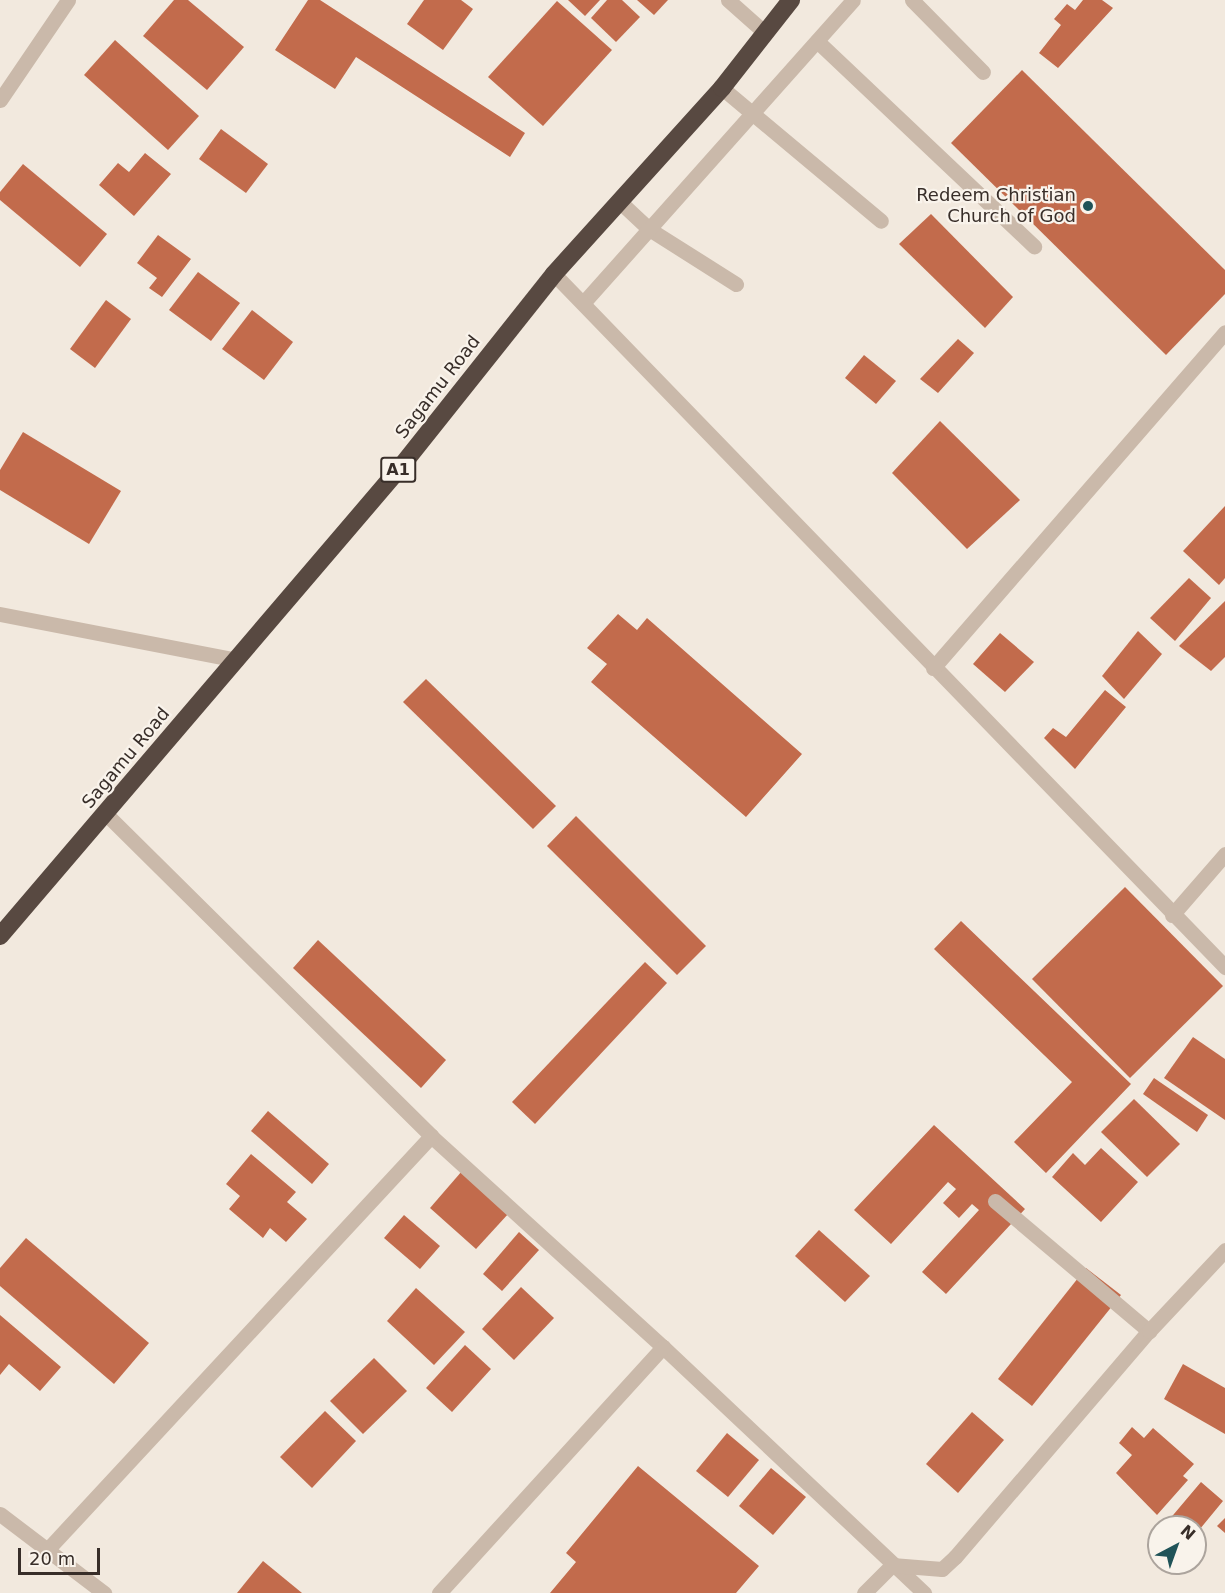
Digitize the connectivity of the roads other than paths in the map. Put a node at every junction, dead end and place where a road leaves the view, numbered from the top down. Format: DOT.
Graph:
graph roads {
  1 [pos="68,0"];
  2 [pos="728,0"];
  3 [pos="790,0"];
  4 [pos="854,0"];
  5 [pos="912,0"];
  6 [pos="763,31"];
  7 [pos="817,41"];
  8 [pos="983,72"];
  9 [pos="722,88"];
  10 [pos="0,100"];
  11 [pos="754,112"];
  12 [pos="619,201"];
  13 [pos="881,221"];
  14 [pos="649,229"];
  15 [pos="1034,246"];
  16 [pos="554,274"];
  17 [pos="736,284"];
  18 [pos="584,302"];
  19 [pos="1225,332"];
  20 [pos="0,614"];
  21 [pos="237,660"];
  22 [pos="933,668"];
  23 [pos="106,814"];
  24 [pos="1225,854"];
  25 [pos="1172,915"];
  26 [pos="0,936"];
  27 [pos="1225,967"];
  28 [pos="431,1136"];
  29 [pos="995,1201"];
  30 [pos="1225,1250"];
  31 [pos="1149,1331"];
  32 [pos="663,1347"];
  33 [pos="0,1514"];
  34 [pos="47,1550"];
  35 [pos="892,1565"];
  36 [pos="104,1593"];
  37 [pos="439,1593"];
  38 [pos="864,1593"];
  39 [pos="924,1593"];
  1 -- 10 [label="street"];
  2 -- 6 [label="street"];
  3 -- 6 [label="highway, Sagamu Road / A1"];
  4 -- 7 [label="street"];
  5 -- 8 [label="street"];
  6 -- 9 [label="highway, Sagamu Road / A1"];
  7 -- 11 [label="street"];
  7 -- 15 [label="street"];
  9 -- 11 [label="street"];
  9 -- 12 [label="highway, Sagamu Road / A1"];
  11 -- 13 [label="street"];
  11 -- 14 [label="street"];
  12 -- 14 [label="street"];
  12 -- 16 [label="highway, Sagamu Road / A1"];
  14 -- 17 [label="street"];
  14 -- 18 [label="street"];
  16 -- 18 [label="street"];
  16 -- 21 [label="highway, Sagamu Road / A1"];
  18 -- 22 [label="street"];
  19 -- 22 [label="street"];
  20 -- 21 [label="street"];
  21 -- 23 [label="highway, Sagamu Road / A1"];
  22 -- 25 [label="street"];
  23 -- 26 [label="highway, Sagamu Road / A1"];
  23 -- 28 [label="street"];
  24 -- 25 [label="street"];
  25 -- 27 [label="street"];
  28 -- 32 [label="street"];
  28 -- 34 [label="street"];
  29 -- 31 [label="street"];
  30 -- 31 [label="street"];
  31 -- 35 [label="street"];
  32 -- 35 [label="street"];
  32 -- 37 [label="street"];
  33 -- 34 [label="street"];
  34 -- 36 [label="street"];
  35 -- 38 [label="street"];
  35 -- 39 [label="street"];
}
